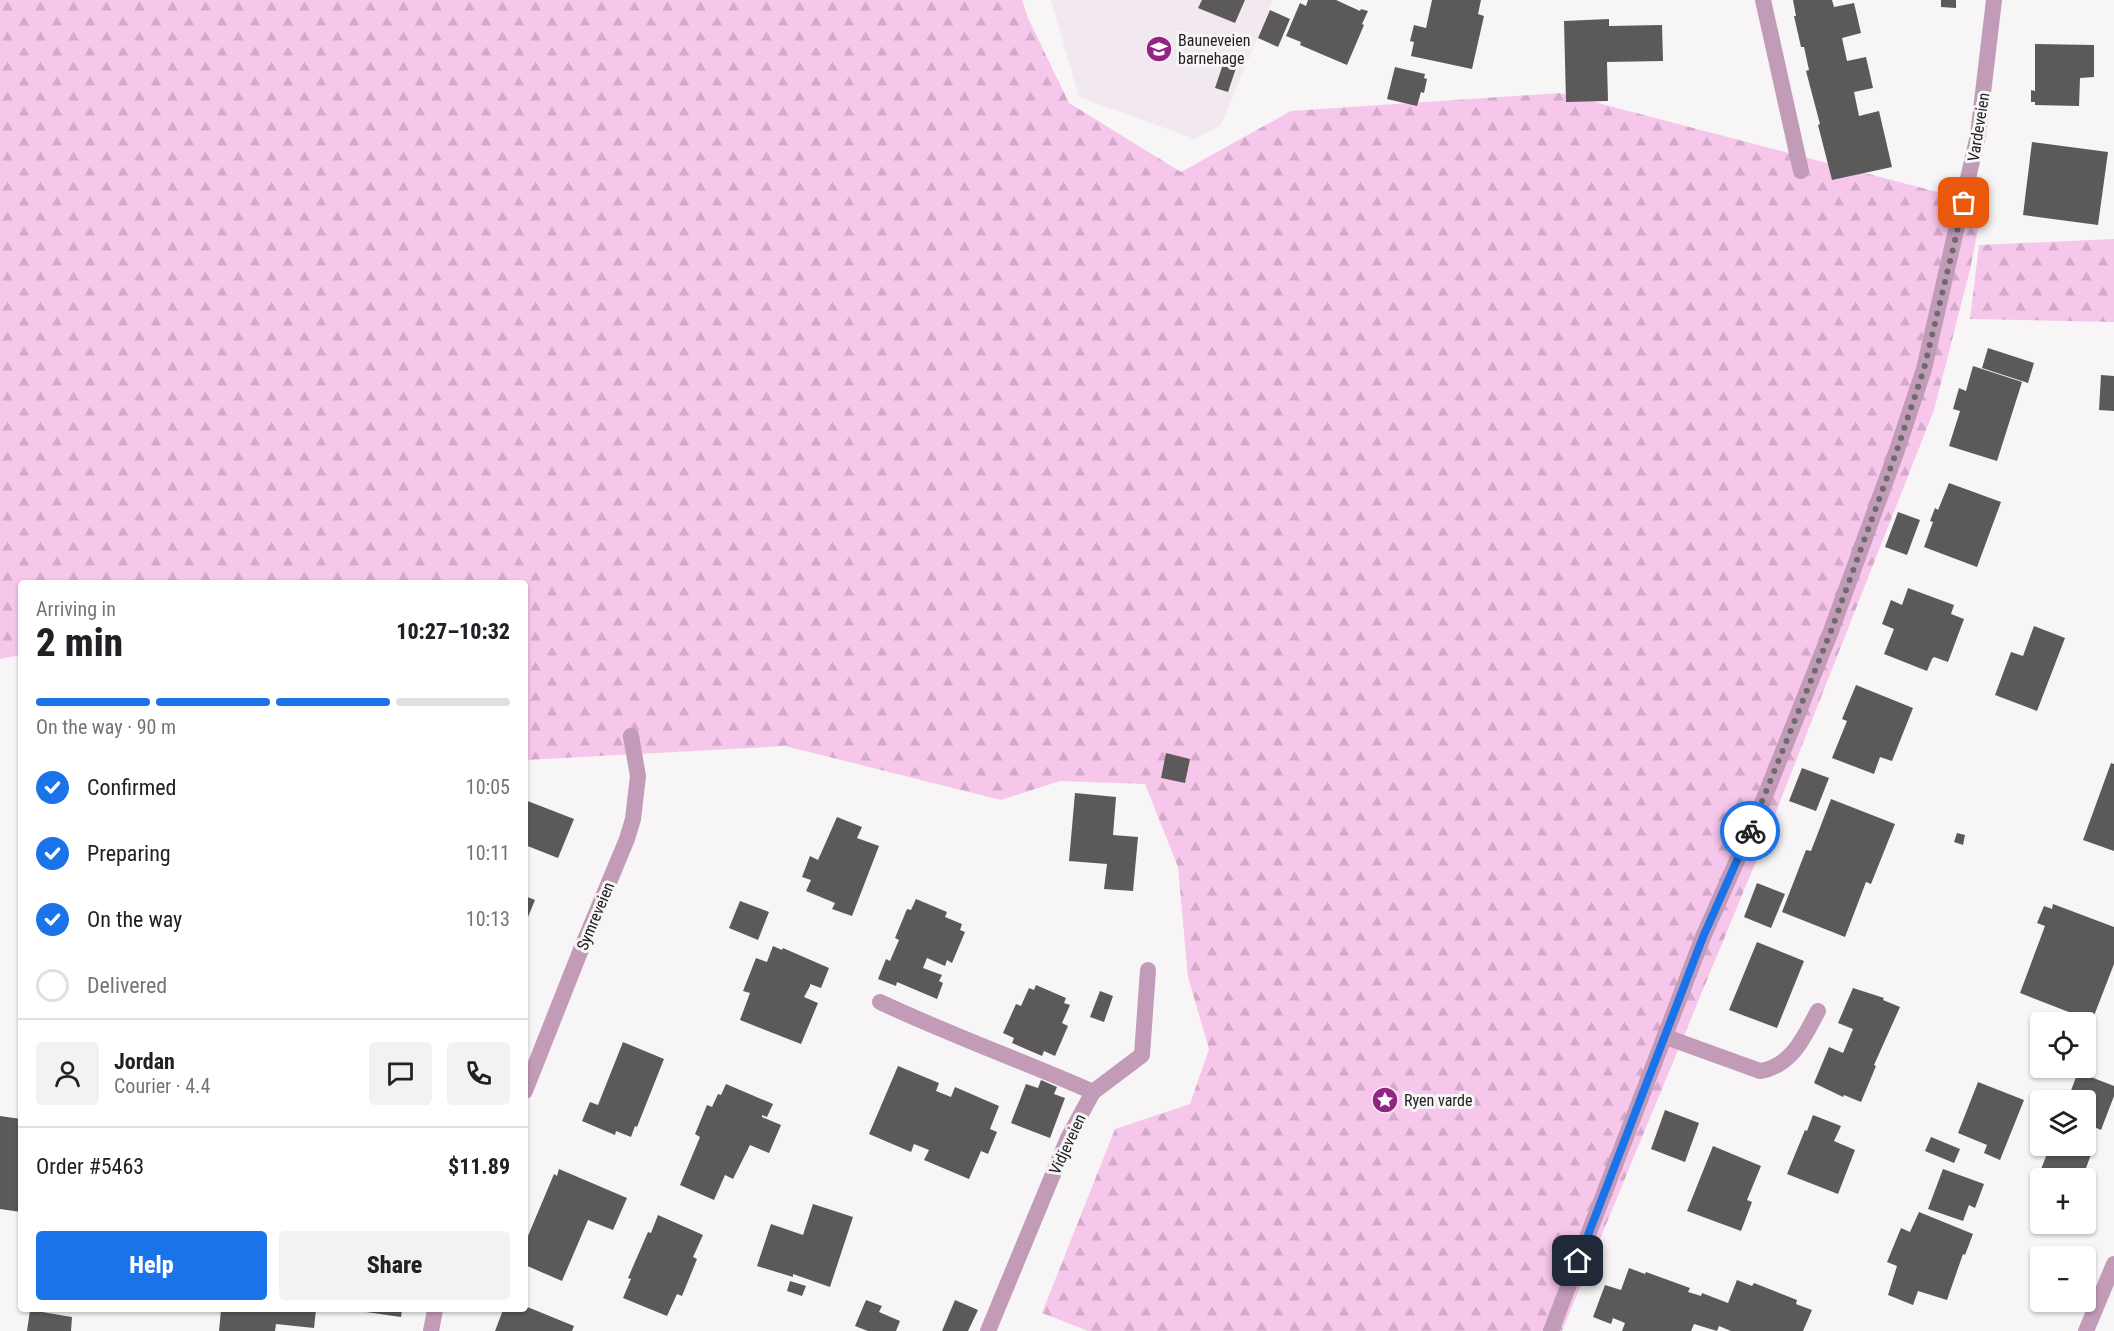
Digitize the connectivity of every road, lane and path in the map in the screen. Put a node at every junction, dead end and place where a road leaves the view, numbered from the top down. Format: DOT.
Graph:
graph roads {
  1 [pos="1763,0"];
  2 [pos="1994,0"];
  3 [pos="1801,171"];
  4 [pos="631,736"];
  5 [pos="1148,970"];
  6 [pos="880,1002"];
  7 [pos="1818,1011"];
  8 [pos="1666,1037"];
  9 [pos="528,1084"];
  10 [pos="1093,1092"];
  11 [pos="2114,1264"];
  12 [pos="435,1312"];
  13 [pos="1555,1330"];
  14 [pos="430,1331"];
  15 [pos="988,1331"];
  16 [pos="2086,1331"];
  1 -- 3 [label="street"];
  2 -- 8 [label="street, Vardeveien"];
  4 -- 9 [label="street, Symreveien"];
  5 -- 10 [label="street, Vidjeveien"];
  6 -- 10 [label="street"];
  7 -- 8 [label="street"];
  8 -- 13 [label="street, Vardeveien"];
  10 -- 15 [label="street, Vidjeveien"];
  11 -- 16 [label="street"];
  12 -- 14 [label="street"];
}
